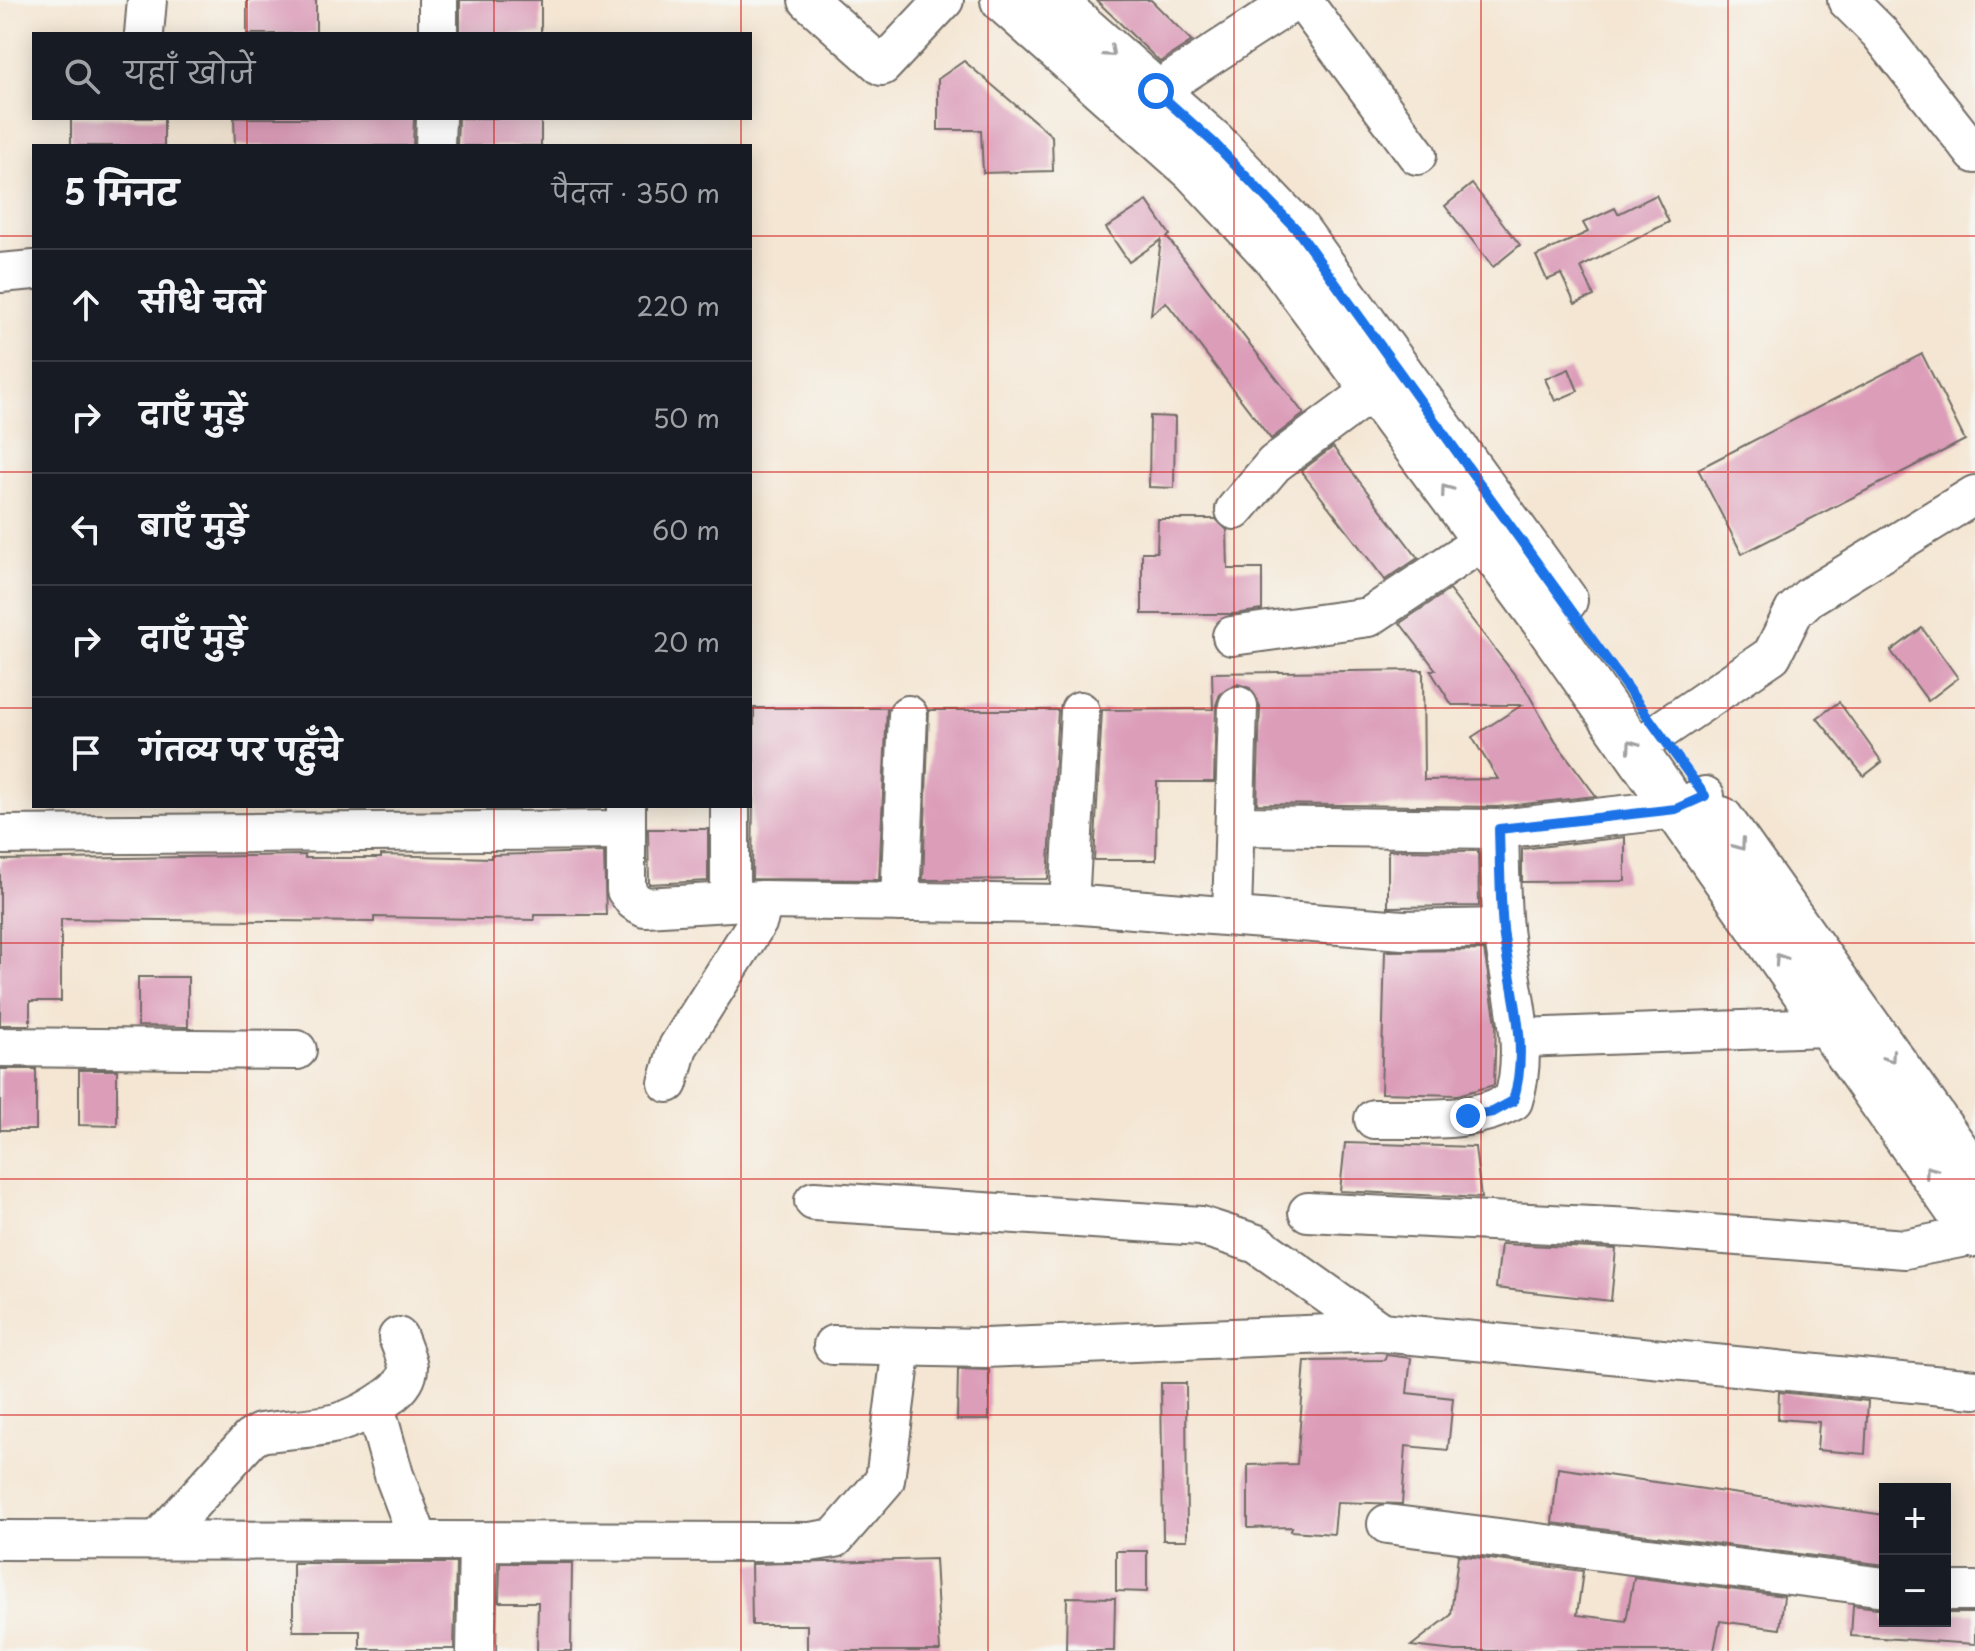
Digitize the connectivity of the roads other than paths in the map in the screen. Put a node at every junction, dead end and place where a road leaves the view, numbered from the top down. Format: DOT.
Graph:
graph roads {
  1 [pos="147,0"];
  2 [pos="438,0"];
  3 [pos="808,0"];
  4 [pos="944,0"];
  5 [pos="1003,0"];
  6 [pos="1052,0"];
  7 [pos="1296,0"];
  8 [pos="1302,0"];
  9 [pos="1847,0"];
  10 [pos="144,32"];
  11 [pos="438,32"];
  12 [pos="1156,91"];
  13 [pos="436,120"];
  14 [pos="435,144"];
  15 [pos="1975,154"];
  16 [pos="1417,155"];
  17 [pos="32,270"];
  18 [pos="0,273"];
  19 [pos="1373,390"];
  20 [pos="1975,495"];
  21 [pos="1235,510"];
  22 [pos="1483,541"];
  23 [pos="1232,636"];
  24 [pos="1238,706"];
  25 [pos="1080,711"];
  26 [pos="908,715"];
  27 [pos="1659,732"];
  28 [pos="1690,802"];
  29 [pos="730,808"];
  30 [pos="626,818"];
  31 [pos="45,820"];
  32 [pos="188,820"];
  33 [pos="1235,826"];
  34 [pos="1499,829"];
  35 [pos="0,835"];
  36 [pos="746,900"];
  37 [pos="900,902"];
  38 [pos="1069,904"];
  39 [pos="1232,915"];
  40 [pos="1503,928"];
  41 [pos="1826,1027"];
  42 [pos="1521,1038"];
  43 [pos="0,1047"];
  44 [pos="297,1050"];
  45 [pos="668,1083"];
  46 [pos="1374,1119"];
  47 [pos="1975,1176"];
  48 [pos="814,1201"];
  49 [pos="1308,1212"];
  50 [pos="1975,1235"];
  51 [pos="1381,1332"];
  52 [pos="398,1337"];
  53 [pos="833,1345"];
  54 [pos="902,1347"];
  55 [pos="1975,1389"];
  56 [pos="375,1406"];
  57 [pos="1387,1524"];
  58 [pos="0,1540"];
  59 [pos="158,1540"];
  60 [pos="419,1541"];
  61 [pos="478,1542"];
  62 [pos="1879,1586"];
  63 [pos="1951,1591"];
  64 [pos="1975,1591"];
  65 [pos="476,1651"];
  1 -- 10 [label="street"];
  2 -- 11 [label="street"];
  3 -- 4 [label="street"];
  5 -- 19 [label="main road"];
  6 -- 12 [label="main road, one-way"];
  7 -- 12 [label="street"];
  8 -- 16 [label="street"];
  9 -- 15 [label="street"];
  12 -- 27 [label="main road"];
  13 -- 14 [label="street"];
  17 -- 18 [label="street"];
  19 -- 21 [label="street"];
  22 -- 19 [label="main road, one-way"];
  20 -- 27 [label="street"];
  22 -- 23 [label="street"];
  28 -- 22 [label="main road, one-way"];
  24 -- 33 [label="street"];
  25 -- 38 [label="street"];
  26 -- 37 [label="street"];
  27 -- 28 [label="main road"];
  28 -- 34 [label="street"];
  41 -- 28 [label="main road, one-way"];
  28 -- 47 [label="main road, one-way"];
  29 -- 36 [label="street"];
  30 -- 32 [label="street"];
  30 -- 36 [label="street"];
  31 -- 32 [label="street"];
  31 -- 35 [label="street"];
  33 -- 34 [label="street"];
  33 -- 39 [label="street"];
  34 -- 40 [label="street"];
  36 -- 37 [label="street"];
  36 -- 45 [label="street"];
  37 -- 38 [label="street"];
  38 -- 39 [label="street"];
  39 -- 40 [label="street"];
  40 -- 42 [label="street"];
  41 -- 42 [label="street"];
  50 -- 41 [label="main road, one-way"];
  42 -- 46 [label="street"];
  43 -- 44 [label="street"];
  48 -- 51 [label="street"];
  49 -- 50 [label="street"];
  51 -- 54 [label="street"];
  51 -- 55 [label="street"];
  52 -- 56 [label="street"];
  53 -- 54 [label="street"];
  54 -- 61 [label="street"];
  56 -- 59 [label="street"];
  56 -- 60 [label="street"];
  57 -- 62 [label="street"];
  58 -- 59 [label="street"];
  59 -- 60 [label="street"];
  60 -- 61 [label="street"];
  61 -- 65 [label="street"];
  63 -- 64 [label="street"];
}
